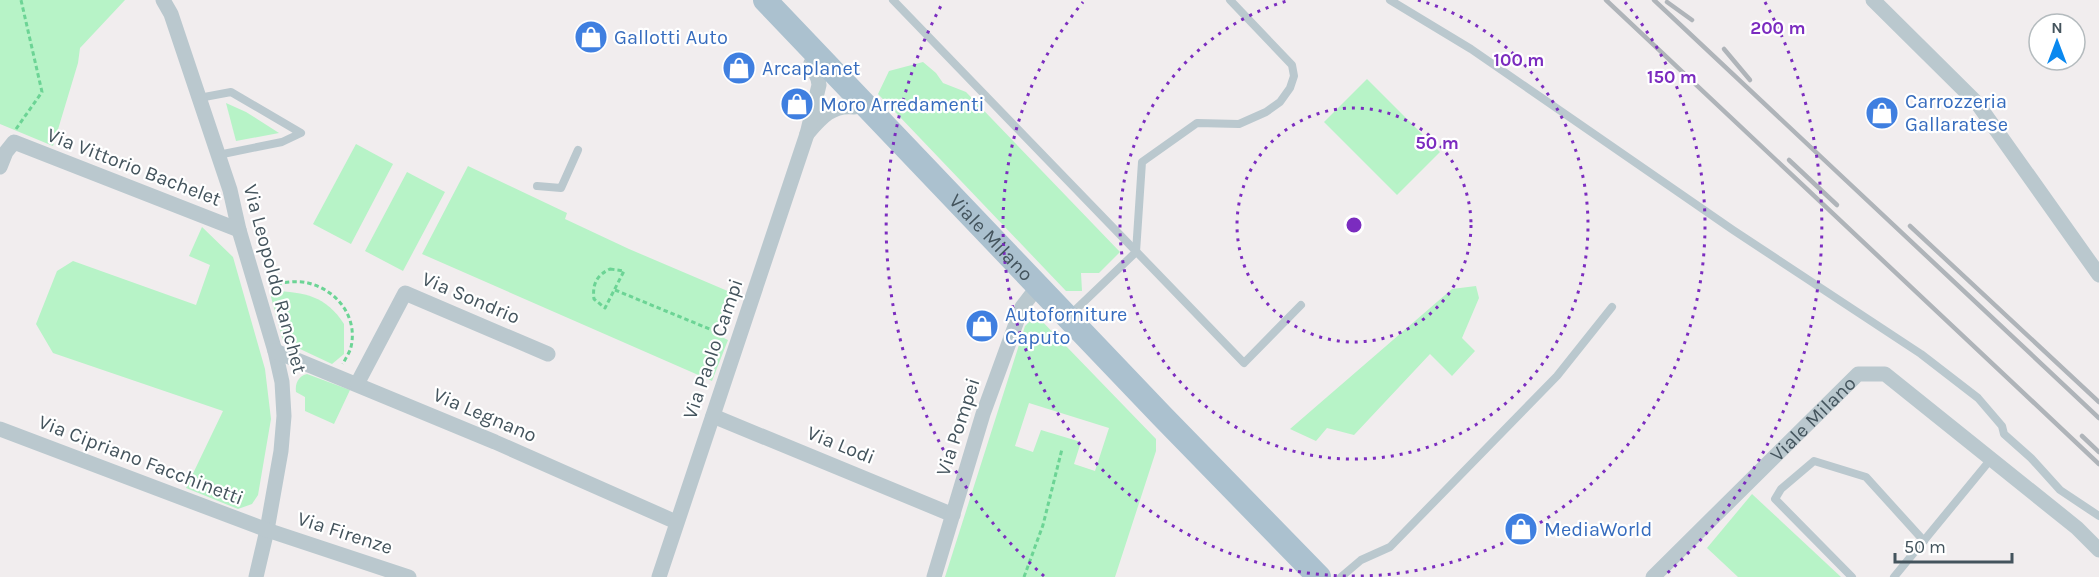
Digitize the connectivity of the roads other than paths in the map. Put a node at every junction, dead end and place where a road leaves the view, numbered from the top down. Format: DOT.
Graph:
graph roads {
  1 [pos="163,0"];
  2 [pos="752,0"];
  3 [pos="765,0"];
  4 [pos="893,0"];
  5 [pos="1230,0"];
  6 [pos="1390,0"];
  7 [pos="1873,0"];
  8 [pos="811,63"];
  9 [pos="199,98"];
  10 [pos="854,107"];
  11 [pos="807,134"];
  12 [pos="578,150"];
  13 [pos="218,155"];
  14 [pos="0,167"];
  15 [pos="537,186"];
  16 [pos="239,230"];
  17 [pos="1136,252"];
  18 [pos="2099,275"];
  19 [pos="1032,294"];
  20 [pos="1301,305"];
  21 [pos="1612,307"];
  22 [pos="1068,317"];
  23 [pos="275,351"];
  24 [pos="548,354"];
  25 [pos="357,384"];
  26 [pos="713,416"];
  27 [pos="0,429"];
  28 [pos="1991,459"];
  29 [pos="953,514"];
  30 [pos="2099,516"];
  31 [pos="676,522"];
  32 [pos="267,530"];
  33 [pos="1924,540"];
  34 [pos="2099,550"];
  35 [pos="256,577"];
  36 [pos="409,577"];
  37 [pos="659,577"];
  38 [pos="934,577"];
  39 [pos="1299,577"];
  40 [pos="1319,577"];
  41 [pos="1341,577"];
  42 [pos="1653,577"];
  43 [pos="1851,577"];
  44 [pos="1894,577"];
  1 -- 9 [label="street, Via Leopoldo Ranchet"];
  2 -- 8 [label="main road, Viale Milano"];
  3 -- 22 [label="main road, Viale Milano"];
  4 -- 17 [label="lane"];
  5 -- 17 [label="lane"];
  6 -- 30 [label="lane"];
  7 -- 18 [label="street"];
  8 -- 10 [label="main road, Viale Milano"];
  8 -- 11 [label="street, Via Paolo Campi"];
  9 -- 13 [label="street, Via Leopoldo Ranchet"];
  9 -- 13 [label="lane"];
  10 -- 11 [label="street, Via Paolo Campi"];
  10 -- 19 [label="main road, Viale Milano"];
  11 -- 26 [label="street, Via Paolo Campi"];
  12 -- 15 [label="lane"];
  13 -- 16 [label="street, Via Leopoldo Ranchet"];
  14 -- 16 [label="street, Via Vittorio Bachelet"];
  16 -- 23 [label="street, Via Leopoldo Ranchet"];
  17 -- 20 [label="lane"];
  17 -- 22 [label="lane"];
  19 -- 29 [label="street, Via Pompei"];
  19 -- 39 [label="main road, Viale Milano"];
  21 -- 41 [label="lane"];
  22 -- 40 [label="main road, Viale Milano"];
  23 -- 25 [label="street, Via Legnano"];
  23 -- 32 [label="street, Via Leopoldo Ranchet"];
  24 -- 25 [label="street, Via Sondrio"];
  25 -- 31 [label="street, Via Legnano"];
  26 -- 29 [label="street, Via Lodi"];
  26 -- 31 [label="street, Via Paolo Campi"];
  27 -- 32 [label="street, Via Cipriano Facchinetti"];
  28 -- 33 [label="lane"];
  28 -- 34 [label="street, Viale Milano"];
  28 -- 42 [label="street, Viale Milano"];
  29 -- 38 [label="street, Via Pompei"];
  31 -- 37 [label="street, Via Paolo Campi"];
  32 -- 35 [label="street, Via Leopoldo Ranchet"];
  32 -- 36 [label="street, Via Firenze"];
  33 -- 43 [label="lane"];
  33 -- 44 [label="lane"];
}
